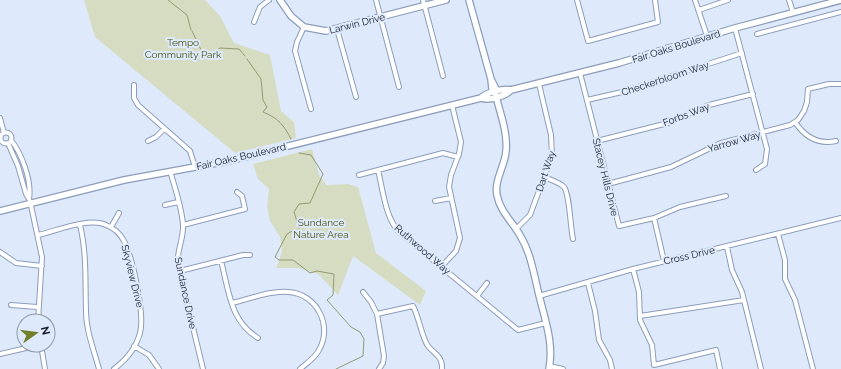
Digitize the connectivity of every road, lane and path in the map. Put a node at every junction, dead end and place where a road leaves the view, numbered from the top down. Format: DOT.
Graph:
graph roads {
  1 [pos="269,0"];
  2 [pos="280,0"];
  3 [pos="376,0"];
  4 [pos="446,0"];
  5 [pos="469,0"];
  6 [pos="577,0"];
  7 [pos="655,0"];
  8 [pos="696,0"];
  9 [pos="728,0"];
  10 [pos="789,0"];
  11 [pos="841,0"];
  12 [pos="424,3"];
  13 [pos="699,10"];
  14 [pos="792,12"];
  15 [pos="841,12"];
  16 [pos="381,18"];
  17 [pos="254,22"];
  18 [pos="304,27"];
  19 [pos="735,28"];
  20 [pos="337,29"];
  21 [pos="757,34"];
  22 [pos="707,36"];
  23 [pos="742,53"];
  24 [pos="580,73"];
  25 [pos="443,76"];
  26 [pos="539,84"];
  27 [pos="841,84"];
  28 [pos="134,86"];
  29 [pos="399,86"];
  30 [pos="495,94"];
  31 [pos="753,94"];
  32 [pos="356,97"];
  33 [pos="587,100"];
  34 [pos="452,105"];
  35 [pos="311,109"];
  36 [pos="0,118"];
  37 [pos="795,122"];
  38 [pos="164,129"];
  39 [pos="4,133"];
  40 [pos="762,133"];
  41 [pos="148,141"];
  42 [pos="597,141"];
  43 [pos="836,141"];
  44 [pos="9,142"];
  45 [pos="458,157"];
  46 [pos="24,165"];
  47 [pos="18,166"];
  48 [pos="195,167"];
  49 [pos="378,170"];
  50 [pos="756,170"];
  51 [pos="170,171"];
  52 [pos="359,175"];
  53 [pos="544,177"];
  54 [pos="608,184"];
  55 [pos="29,186"];
  56 [pos="24,187"];
  57 [pos="237,192"];
  58 [pos="726,196"];
  59 [pos="451,198"];
  60 [pos="30,201"];
  61 [pos="435,201"];
  62 [pos="178,202"];
  63 [pos="165,205"];
  64 [pos="0,211"];
  65 [pos="119,213"];
  66 [pos="654,218"];
  67 [pos="841,218"];
  68 [pos="80,225"];
  69 [pos="183,225"];
  70 [pos="111,227"];
  71 [pos="516,229"];
  72 [pos="778,234"];
  73 [pos="38,235"];
  74 [pos="573,239"];
  75 [pos="727,247"];
  76 [pos="0,252"];
  77 [pos="250,255"];
  78 [pos="221,261"];
  79 [pos="664,261"];
  80 [pos="42,266"];
  81 [pos="442,266"];
  82 [pos="633,269"];
  83 [pos="180,271"];
  84 [pos="487,283"];
  85 [pos="588,283"];
  86 [pos="363,292"];
  87 [pos="477,296"];
  88 [pos="539,296"];
  89 [pos="744,300"];
  90 [pos="232,303"];
  91 [pos="11,305"];
  92 [pos="37,307"];
  93 [pos="37,313"];
  94 [pos="377,314"];
  95 [pos="640,316"];
  96 [pos="546,323"];
  97 [pos="258,338"];
  98 [pos="134,346"];
  99 [pos="16,350"];
  100 [pos="42,353"];
  101 [pos="0,354"];
  102 [pos="549,367"];
  103 [pos="380,368"];
  104 [pos="45,369"];
  105 [pos="99,369"];
  106 [pos="114,369"];
  107 [pos="159,369"];
  108 [pos="203,369"];
  109 [pos="300,369"];
  110 [pos="442,369"];
  111 [pos="563,369"];
  112 [pos="612,369"];
  113 [pos="720,369"];
  114 [pos="761,369"];
  115 [pos="813,369"];
  1 -- 17 [label="street"];
  2 -- 18 [label="main road, Larwin Drive"];
  3 -- 16 [label="street"];
  4 -- 12 [label="main road, Larwin Drive"];
  5 -- 30 [label="main road"];
  6 -- 7 [label="street"];
  8 -- 13 [label="street"];
  9 -- 13 [label="street"];
  10 -- 14 [label="street"];
  11 -- 14 [label="main road, Fair Oaks Boulevard"];
  12 -- 16 [label="main road, Larwin Drive"];
  12 -- 25 [label="street"];
  13 -- 22 [label="street"];
  14 -- 19 [label="main road, Fair Oaks Boulevard"];
  15 -- 21 [label="street"];
  16 -- 20 [label="main road, Larwin Drive"];
  16 -- 29 [label="street"];
  18 -- 20 [label="main road, Larwin Drive"];
  18 -- 35 [label="street"];
  19 -- 22 [label="main road, Fair Oaks Boulevard"];
  19 -- 23 [label="street"];
  20 -- 32 [label="street"];
  22 -- 24 [label="main road, Fair Oaks Boulevard"];
  23 -- 31 [label="street"];
  23 -- 33 [label="street, Checkerbloom Way"];
  24 -- 26 [label="main road, Fair Oaks Boulevard"];
  24 -- 33 [label="street, Stacey Hills Drive"];
  26 -- 30 [label="main road, Fair Oaks Boulevard"];
  26 -- 53 [label="street, Dart Way"];
  27 -- 37 [label="street"];
  28 -- 38 [label="street"];
  30 -- 34 [label="main road, Fair Oaks Boulevard"];
  30 -- 71 [label="main road"];
  31 -- 40 [label="street"];
  31 -- 42 [label="street, Forbs Way"];
  33 -- 42 [label="street, Stacey Hills Drive"];
  34 -- 45 [label="street"];
  34 -- 48 [label="main road, Fair Oaks Boulevard"];
  36 -- 39 [label="street"];
  37 -- 40 [label="street, Yarrow Way"];
  37 -- 43 [label="street"];
  38 -- 41 [label="street"];
  38 -- 48 [label="street"];
  39 -- 44 [label="street"];
  39 -- 44 [label="street"];
  40 -- 50 [label="street"];
  40 -- 54 [label="street, Yarrow Way"];
  42 -- 54 [label="street, Stacey Hills Drive"];
  44 -- 46 [label="street"];
  44 -- 47 [label="street"];
  45 -- 49 [label="street"];
  45 -- 59 [label="street"];
  46 -- 47 [label="street"];
  46 -- 55 [label="street"];
  47 -- 56 [label="street"];
  48 -- 51 [label="main road, Fair Oaks Boulevard"];
  49 -- 52 [label="street"];
  49 -- 81 [label="street, Ruthwood Way"];
  51 -- 60 [label="main road, Fair Oaks Boulevard"];
  51 -- 62 [label="street, Sundance Drive"];
  53 -- 71 [label="street, Dart Way"];
  53 -- 74 [label="street"];
  54 -- 66 [label="street, Stacey Hills Drive"];
  55 -- 56 [label="street"];
  55 -- 60 [label="street"];
  56 -- 60 [label="street"];
  57 -- 69 [label="street"];
  58 -- 66 [label="street"];
  59 -- 61 [label="street"];
  59 -- 81 [label="street"];
  60 -- 64 [label="main road, Fair Oaks Boulevard"];
  60 -- 73 [label="street"];
  62 -- 63 [label="street"];
  62 -- 69 [label="street, Sundance Drive"];
  65 -- 70 [label="street"];
  66 -- 79 [label="street"];
  67 -- 72 [label="street, Cross Drive"];
  68 -- 70 [label="street"];
  68 -- 73 [label="street"];
  68 -- 105 [label="street"];
  69 -- 83 [label="street, Sundance Drive"];
  70 -- 98 [label="street, Skyview Drive"];
  71 -- 88 [label="main road"];
  72 -- 75 [label="street, Cross Drive"];
  72 -- 115 [label="street"];
  73 -- 80 [label="street"];
  75 -- 79 [label="street, Cross Drive"];
  75 -- 89 [label="street"];
  76 -- 80 [label="street"];
  77 -- 78 [label="street"];
  78 -- 83 [label="street"];
  78 -- 90 [label="street"];
  79 -- 82 [label="street, Cross Drive"];
  80 -- 92 [label="street"];
  81 -- 87 [label="street, Ruthwood Way"];
  82 -- 85 [label="street, Cross Drive"];
  82 -- 95 [label="street"];
  83 -- 108 [label="street, Sundance Drive"];
  84 -- 87 [label="street"];
  85 -- 88 [label="street, Cross Drive"];
  85 -- 112 [label="street"];
  86 -- 94 [label="street"];
  87 -- 96 [label="street, Ruthwood Way"];
  88 -- 96 [label="main road"];
  89 -- 95 [label="street"];
  89 -- 114 [label="street"];
  90 -- 97 [label="street"];
  90 -- 109 [label="street"];
  91 -- 92 [label="street"];
  92 -- 93 [label="street"];
  94 -- 103 [label="street"];
  94 -- 110 [label="street"];
  95 -- 113 [label="street"];
  96 -- 102 [label="main road"];
  98 -- 106 [label="street, Skyview Drive"];
  98 -- 107 [label="street"];
  99 -- 101 [label="street"];
  100 -- 104 [label="street"];
  102 -- 111 [label="street"];
}
